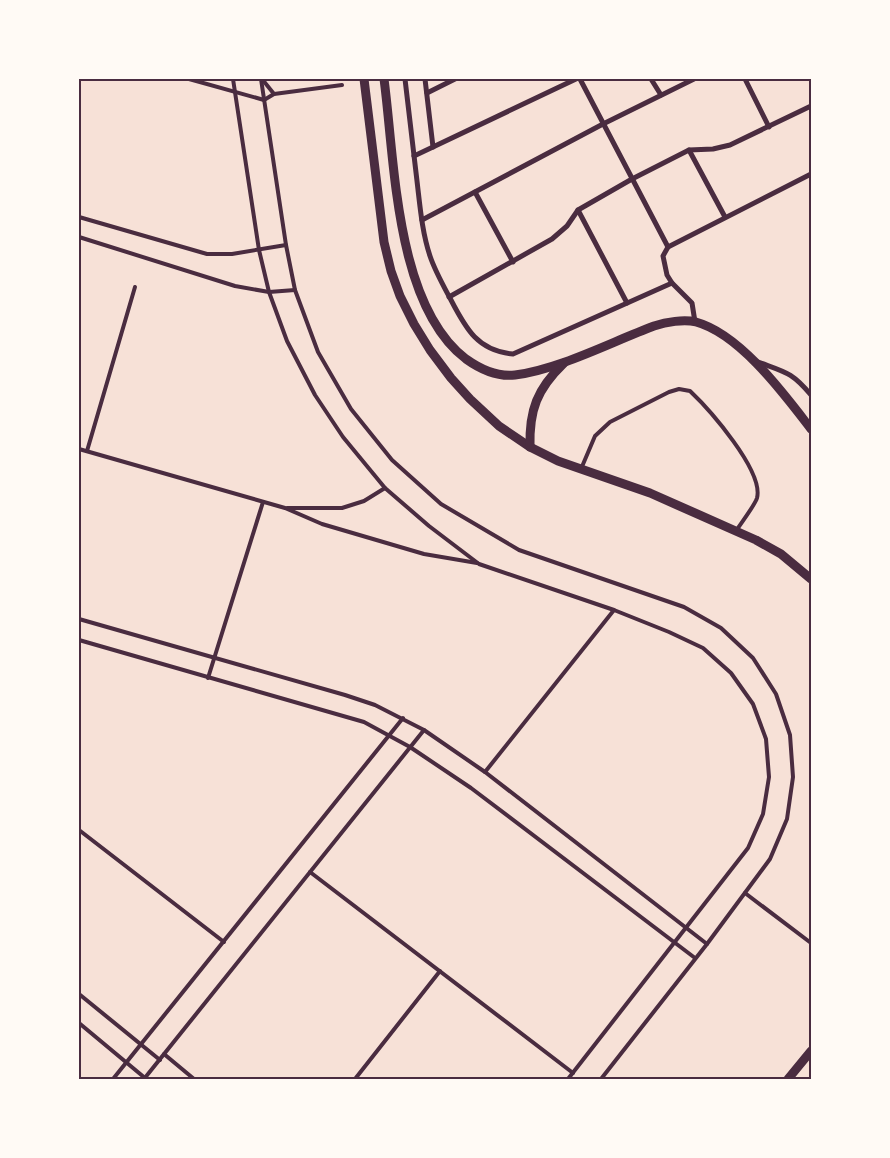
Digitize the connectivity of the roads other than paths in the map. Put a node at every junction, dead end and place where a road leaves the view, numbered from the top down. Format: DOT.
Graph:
graph roads {
  1 [pos="189,79"];
  2 [pos="233,79"];
  3 [pos="261,79"];
  4 [pos="364,79"];
  5 [pos="384,79"];
  6 [pos="405,79"];
  7 [pos="425,79"];
  8 [pos="456,79"];
  9 [pos="576,79"];
  10 [pos="580,79"];
  11 [pos="651,79"];
  12 [pos="694,79"];
  13 [pos="745,79"];
  14 [pos="342,86"];
  15 [pos="235,93"];
  16 [pos="426,93"];
  17 [pos="274,94"];
  18 [pos="661,95"];
  19 [pos="264,100"];
  20 [pos="811,106"];
  21 [pos="604,124"];
  22 [pos="769,127"];
  23 [pos="433,147"];
  24 [pos="689,150"];
  25 [pos="414,156"];
  26 [pos="811,174"];
  27 [pos="632,179"];
  28 [pos="475,192"];
  29 [pos="578,210"];
  30 [pos="79,216"];
  31 [pos="725,217"];
  32 [pos="422,220"];
  33 [pos="79,237"];
  34 [pos="286,245"];
  35 [pos="668,247"];
  36 [pos="259,250"];
  37 [pos="514,262"];
  38 [pos="672,284"];
  39 [pos="135,287"];
  40 [pos="295,290"];
  41 [pos="269,292"];
  42 [pos="450,297"];
  43 [pos="627,304"];
  44 [pos="695,322"];
  45 [pos="754,361"];
  46 [pos="564,363"];
  47 [pos="811,395"];
  48 [pos="811,429"];
  49 [pos="530,447"];
  50 [pos="79,449"];
  51 [pos="87,451"];
  52 [pos="581,469"];
  53 [pos="385,488"];
  54 [pos="263,502"];
  55 [pos="284,508"];
  56 [pos="736,530"];
  57 [pos="479,564"];
  58 [pos="811,578"];
  59 [pos="614,610"];
  60 [pos="79,619"];
  61 [pos="79,640"];
  62 [pos="214,658"];
  63 [pos="208,678"];
  64 [pos="403,718"];
  65 [pos="424,730"];
  66 [pos="389,736"];
  67 [pos="410,748"];
  68 [pos="485,772"];
  69 [pos="79,830"];
  70 [pos="310,872"];
  71 [pos="745,893"];
  72 [pos="686,928"];
  73 [pos="224,942"];
  74 [pos="675,943"];
  75 [pos="811,943"];
  76 [pos="707,944"];
  77 [pos="695,958"];
  78 [pos="440,971"];
  79 [pos="79,994"];
  80 [pos="79,1023"];
  81 [pos="141,1045"];
  82 [pos="811,1051"];
  83 [pos="164,1054"];
  84 [pos="160,1060"];
  85 [pos="127,1062"];
  86 [pos="573,1073"];
  87 [pos="113,1079"];
  88 [pos="145,1079"];
  89 [pos="194,1079"];
  90 [pos="355,1079"];
  91 [pos="568,1079"];
  92 [pos="601,1079"];
  93 [pos="788,1079"];
  1 -- 15 [label="lane"];
  2 -- 15 [label="lane"];
  3 -- 17 [label="lane"];
  3 -- 19 [label="lane"];
  4 -- 49 [label="street"];
  5 -- 46 [label="street"];
  6 -- 25 [label="street"];
  7 -- 16 [label="street"];
  8 -- 16 [label="street"];
  9 -- 23 [label="street"];
  10 -- 21 [label="street"];
  11 -- 18 [label="street"];
  12 -- 18 [label="street"];
  13 -- 22 [label="street"];
  14 -- 17 [label="lane"];
  15 -- 19 [label="lane"];
  15 -- 36 [label="lane"];
  16 -- 23 [label="street"];
  17 -- 19 [label="lane"];
  18 -- 21 [label="street"];
  19 -- 34 [label="lane"];
  20 -- 22 [label="street"];
  21 -- 27 [label="street"];
  21 -- 28 [label="street"];
  22 -- 24 [label="street"];
  23 -- 25 [label="street"];
  24 -- 27 [label="street"];
  24 -- 31 [label="street"];
  25 -- 32 [label="street"];
  26 -- 31 [label="street"];
  27 -- 29 [label="street"];
  27 -- 35 [label="street"];
  28 -- 32 [label="street"];
  28 -- 37 [label="street"];
  29 -- 37 [label="street"];
  29 -- 43 [label="street"];
  30 -- 36 [label="lane"];
  31 -- 35 [label="street"];
  32 -- 42 [label="street"];
  33 -- 41 [label="lane"];
  34 -- 36 [label="lane"];
  34 -- 40 [label="lane"];
  35 -- 38 [label="street"];
  36 -- 41 [label="lane"];
  37 -- 42 [label="street"];
  38 -- 43 [label="street"];
  38 -- 44 [label="street"];
  39 -- 51 [label="lane"];
  40 -- 41 [label="lane"];
  40 -- 71 [label="lane"];
  41 -- 53 [label="lane"];
  42 -- 43 [label="street"];
  44 -- 45 [label="street"];
  44 -- 46 [label="street"];
  45 -- 47 [label="street"];
  45 -- 48 [label="street"];
  46 -- 49 [label="street"];
  49 -- 52 [label="street"];
  50 -- 51 [label="lane"];
  51 -- 54 [label="lane"];
  52 -- 56 [label="street"];
  52 -- 56 [label="lane"];
  53 -- 55 [label="lane"];
  53 -- 57 [label="lane"];
  54 -- 55 [label="lane"];
  54 -- 62 [label="lane"];
  55 -- 57 [label="lane"];
  56 -- 58 [label="street"];
  57 -- 59 [label="lane"];
  59 -- 68 [label="lane"];
  59 -- 72 [label="lane"];
  60 -- 62 [label="lane"];
  61 -- 63 [label="lane"];
  62 -- 63 [label="lane"];
  62 -- 64 [label="lane"];
  63 -- 66 [label="lane"];
  64 -- 65 [label="lane"];
  64 -- 66 [label="lane"];
  65 -- 67 [label="lane"];
  65 -- 68 [label="lane"];
  66 -- 67 [label="lane"];
  66 -- 73 [label="lane"];
  67 -- 70 [label="lane"];
  67 -- 74 [label="lane"];
  68 -- 72 [label="lane"];
  69 -- 73 [label="lane"];
  70 -- 78 [label="lane"];
  70 -- 83 [label="lane"];
  71 -- 75 [label="lane"];
  71 -- 76 [label="lane"];
  72 -- 74 [label="lane"];
  72 -- 76 [label="lane"];
  73 -- 81 [label="lane"];
  74 -- 77 [label="lane"];
  74 -- 86 [label="lane"];
  76 -- 77 [label="lane"];
  77 -- 92 [label="lane"];
  78 -- 86 [label="lane"];
  78 -- 90 [label="lane"];
  79 -- 81 [label="lane"];
  80 -- 85 [label="lane"];
  81 -- 84 [label="lane"];
  81 -- 85 [label="lane"];
  82 -- 93 [label="street"];
  83 -- 84 [label="lane"];
  83 -- 89 [label="lane"];
  84 -- 88 [label="lane"];
  85 -- 87 [label="lane"];
  85 -- 88 [label="lane"];
  86 -- 91 [label="lane"];
}
